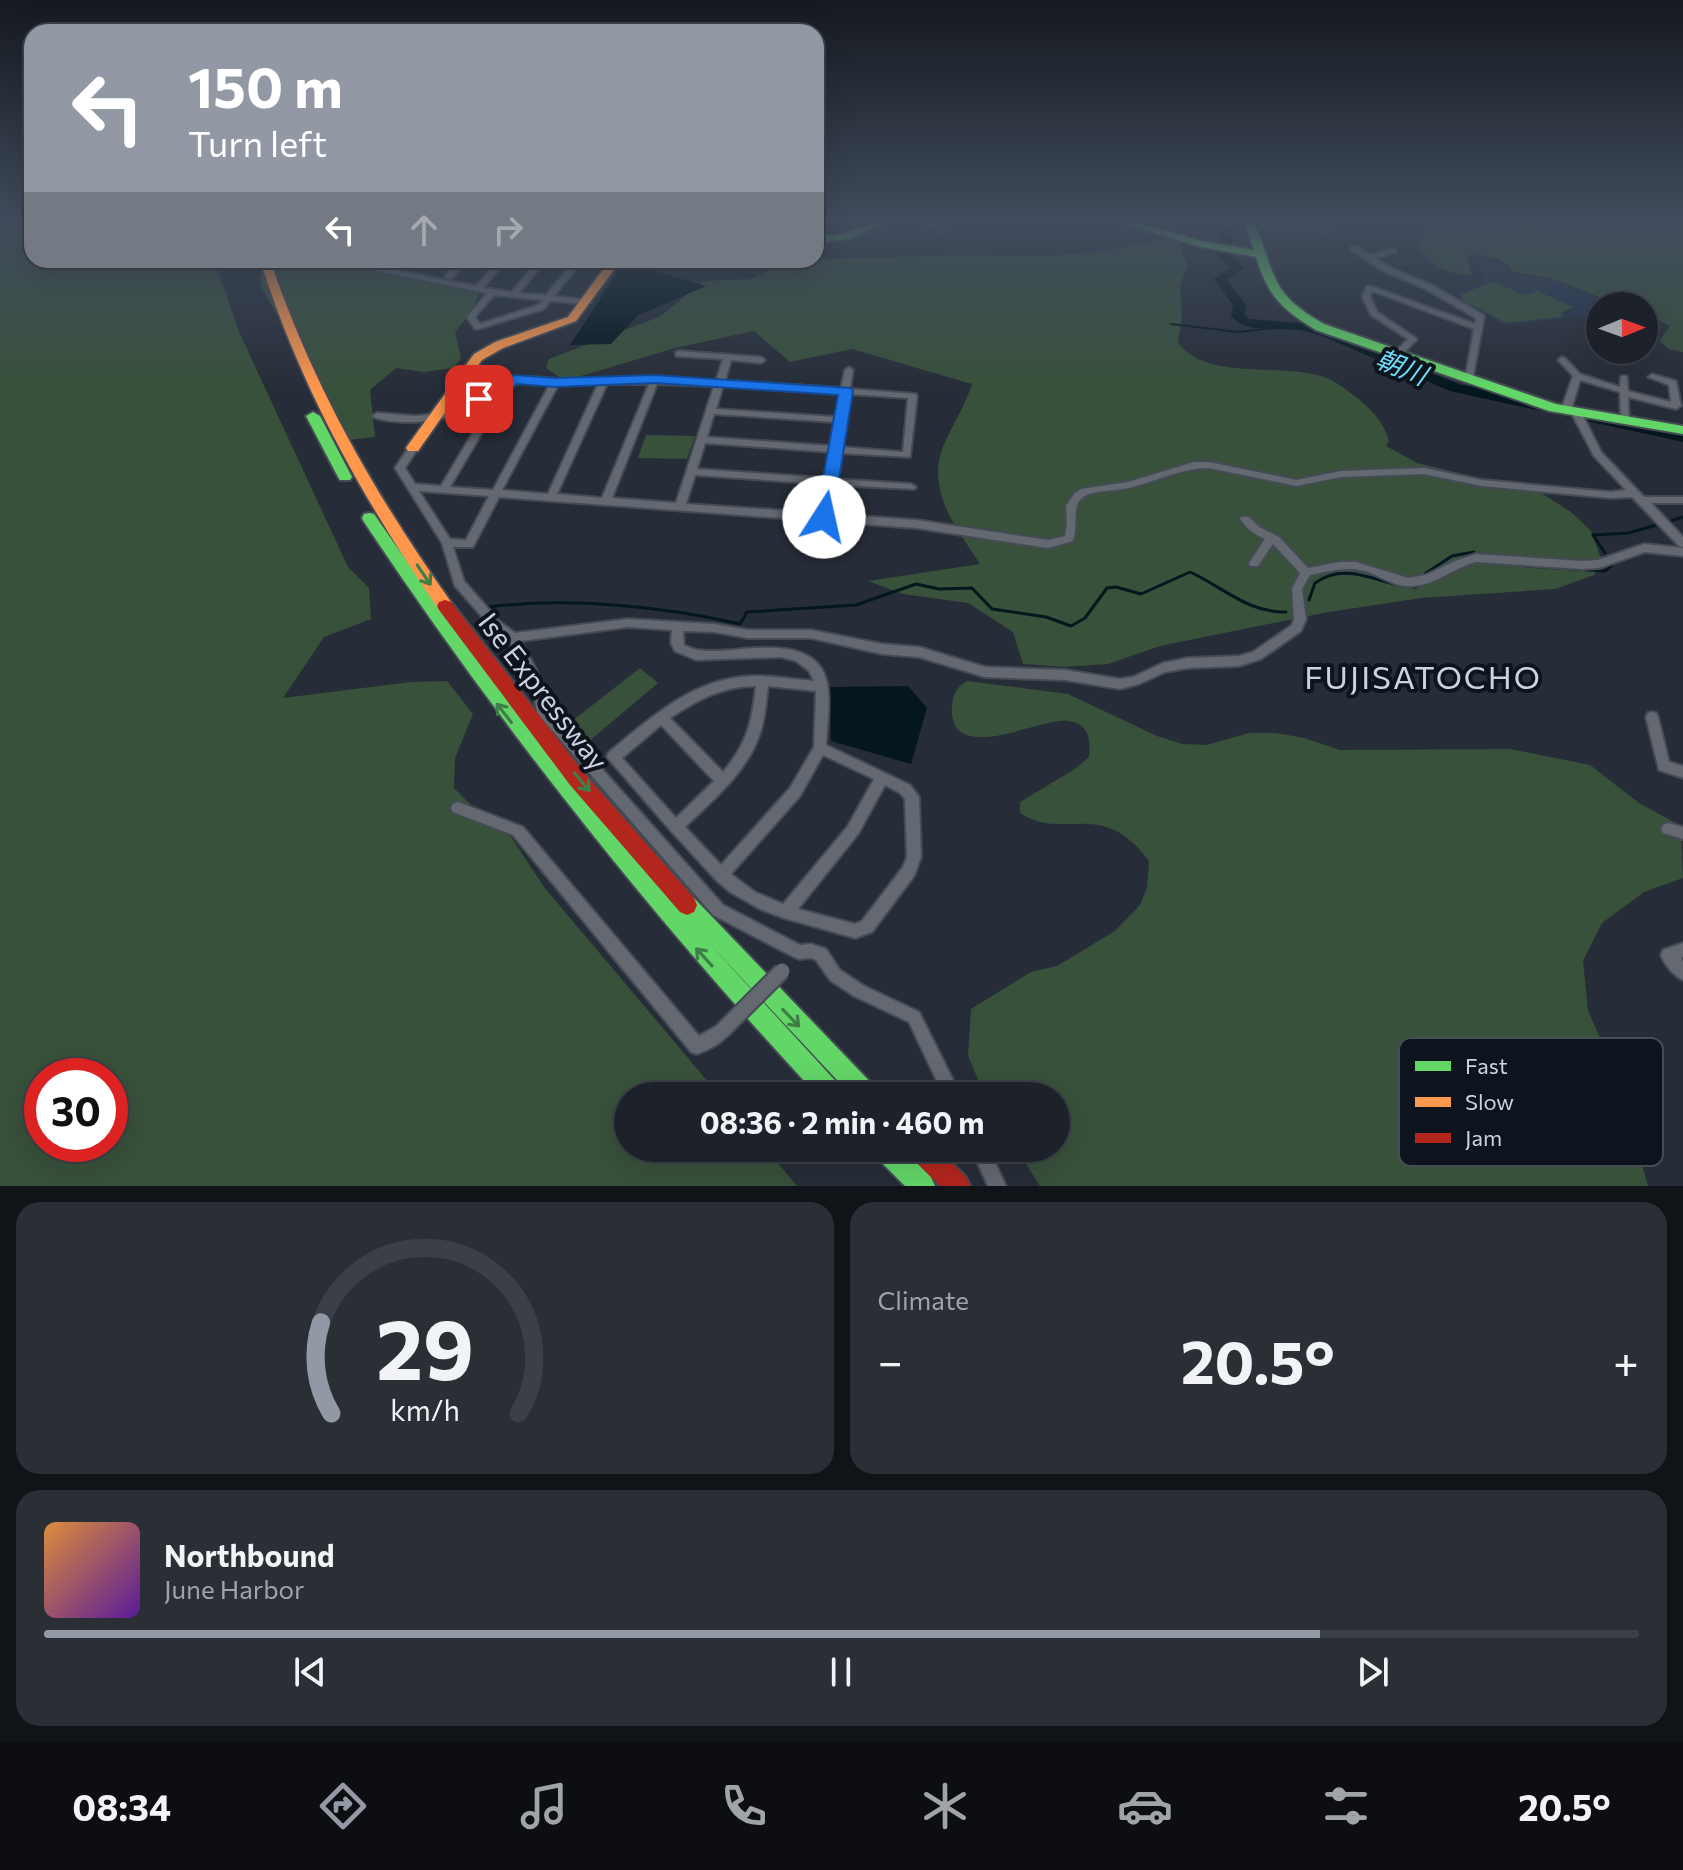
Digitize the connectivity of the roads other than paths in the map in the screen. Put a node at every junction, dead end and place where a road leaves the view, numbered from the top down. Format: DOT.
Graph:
graph roads {
  1 [pos="258,277"];
  2 [pos="270,277"];
  3 [pos="423,277"];
  4 [pos="488,277"];
  5 [pos="528,277"];
  6 [pos="566,277"];
  7 [pos="604,277"];
  8 [pos="1267,277"];
  9 [pos="1409,277"];
  10 [pos="479,288"];
  11 [pos="492,292"];
  12 [pos="514,294"];
  13 [pos="550,298"];
  14 [pos="587,302"];
  15 [pos="1478,328"];
  16 [pos="679,354"];
  17 [pos="1396,356"];
  18 [pos="728,357"];
  19 [pos="761,360"];
  20 [pos="1562,360"];
  21 [pos="849,370"];
  22 [pos="1577,376"];
  23 [pos="1652,377"];
  24 [pos="1624,378"];
  25 [pos="655,379"];
  26 [pos="1469,380"];
  27 [pos="604,381"];
  28 [pos="555,382"];
  29 [pos="719,383"];
  30 [pos="846,391"];
  31 [pos="1624,392"];
  32 [pos="501,393"];
  33 [pos="310,396"];
  34 [pos="710,411"];
  35 [pos="1574,414"];
  36 [pos="377,416"];
  37 [pos="434,416"];
  38 [pos="841,420"];
  39 [pos="1624,420"];
  40 [pos="1683,430"];
  41 [pos="701,440"];
  42 [pos="413,448"];
  43 [pos="836,449"];
  44 [pos="691,472"];
  45 [pos="830,482"];
  46 [pos="412,487"];
  47 [pos="911,487"];
  48 [pos="444,489"];
  49 [pos="497,493"];
  50 [pos="1640,496"];
  51 [pos="551,497"];
  52 [pos="1683,500"];
  53 [pos="606,501"];
  54 [pos="680,506"];
  55 [pos="374,513"];
  56 [pos="824,517"];
  57 [pos="1245,519"];
  58 [pos="1270,540"];
  59 [pos="447,543"];
  60 [pos="1683,543"];
  61 [pos="1683,552"];
  62 [pos="1254,563"];
  63 [pos="1306,572"];
  64 [pos="678,627"];
  65 [pos="513,638"];
  66 [pos="762,683"];
  67 [pos="822,687"];
  68 [pos="661,717"];
  69 [pos="1652,717"];
  70 [pos="820,748"];
  71 [pos="1683,772"];
  72 [pos="882,777"];
  73 [pos="723,781"];
  74 [pos="458,808"];
  75 [pos="676,827"];
  76 [pos="1668,829"];
  77 [pos="1683,833"];
  78 [pos="692,846"];
  79 [pos="674,861"];
  80 [pos="721,875"];
  81 [pos="786,912"];
  82 [pos="1683,950"];
  83 [pos="799,952"];
  84 [pos="1683,972"];
  85 [pos="821,1082"];
  86 [pos="854,1082"];
  87 [pos="946,1082"];
  88 [pos="899,1162"];
  89 [pos="934,1162"];
  90 [pos="986,1162"];
  91 [pos="922,1186"];
  92 [pos="957,1186"];
  93 [pos="997,1186"];
  1 -- 33 [label="main road, Ise Expressway"];
  2 -- 33 [label="main road, Ise Expressway"];
  3 -- 10 [label="street"];
  4 -- 10 [label="street"];
  5 -- 12 [label="street"];
  6 -- 13 [label="street"];
  7 -- 14 [label="main road"];
  8 -- 17 [label="main road"];
  9 -- 15 [label="street"];
  10 -- 11 [label="street"];
  11 -- 12 [label="street"];
  11 -- 13 [label="street"];
  12 -- 13 [label="street"];
  13 -- 14 [label="street"];
  14 -- 37 [label="main road"];
  15 -- 17 [label="street"];
  15 -- 26 [label="street"];
  16 -- 18 [label="street"];
  17 -- 26 [label="main road"];
  18 -- 19 [label="street"];
  18 -- 29 [label="street"];
  20 -- 22 [label="street"];
  21 -- 30 [label="street"];
  22 -- 31 [label="street"];
  22 -- 35 [label="street"];
  23 -- 31 [label="street"];
  24 -- 31 [label="street"];
  25 -- 27 [label="street"];
  25 -- 29 [label="street"];
  25 -- 53 [label="street"];
  26 -- 35 [label="main road"];
  27 -- 28 [label="street"];
  27 -- 51 [label="street"];
  28 -- 32 [label="street"];
  28 -- 49 [label="street"];
  29 -- 30 [label="street"];
  29 -- 34 [label="street"];
  30 -- 38 [label="street"];
  30 -- 43 [label="street"];
  31 -- 39 [label="street"];
  32 -- 37 [label="street"];
  32 -- 48 [label="street"];
  33 -- 55 [label="main road, Ise Expressway"];
  34 -- 38 [label="street"];
  34 -- 41 [label="street"];
  35 -- 39 [label="main road"];
  35 -- 50 [label="street"];
  36 -- 37 [label="street"];
  37 -- 42 [label="main road"];
  38 -- 43 [label="street"];
  39 -- 40 [label="main road"];
  41 -- 43 [label="street"];
  41 -- 44 [label="street"];
  42 -- 46 [label="street"];
  43 -- 45 [label="street"];
  44 -- 45 [label="street"];
  44 -- 54 [label="street"];
  45 -- 47 [label="street"];
  45 -- 56 [label="street"];
  46 -- 48 [label="street"];
  46 -- 59 [label="street"];
  48 -- 49 [label="street"];
  49 -- 51 [label="street"];
  49 -- 59 [label="street"];
  50 -- 52 [label="street"];
  50 -- 56 [label="street"];
  50 -- 60 [label="street"];
  51 -- 53 [label="street"];
  53 -- 54 [label="street"];
  54 -- 56 [label="street"];
  85 -- 55 [label="main road, Ise Expressway, one-way"];
  55 -- 86 [label="main road, Ise Expressway, one-way"];
  57 -- 58 [label="street"];
  58 -- 62 [label="street"];
  58 -- 63 [label="street"];
  59 -- 65 [label="street"];
  61 -- 63 [label="street"];
  63 -- 64 [label="street"];
  64 -- 65 [label="street"];
  64 -- 67 [label="street"];
  65 -- 79 [label="street"];
  66 -- 67 [label="street"];
  66 -- 68 [label="street"];
  66 -- 73 [label="street"];
  67 -- 70 [label="street"];
  68 -- 73 [label="street"];
  68 -- 75 [label="street"];
  69 -- 71 [label="street"];
  70 -- 72 [label="street"];
  70 -- 80 [label="street"];
  72 -- 81 [label="street"];
  72 -- 81 [label="street"];
  73 -- 75 [label="street"];
  74 -- 83 [label="street, bridge"];
  75 -- 78 [label="street"];
  76 -- 77 [label="street"];
  78 -- 79 [label="street"];
  78 -- 80 [label="street"];
  79 -- 83 [label="street"];
  80 -- 81 [label="street"];
  82 -- 84 [label="street"];
  83 -- 87 [label="street"];
  88 -- 91 [label="main road"];
  89 -- 92 [label="main road"];
  90 -- 93 [label="street"];
}
